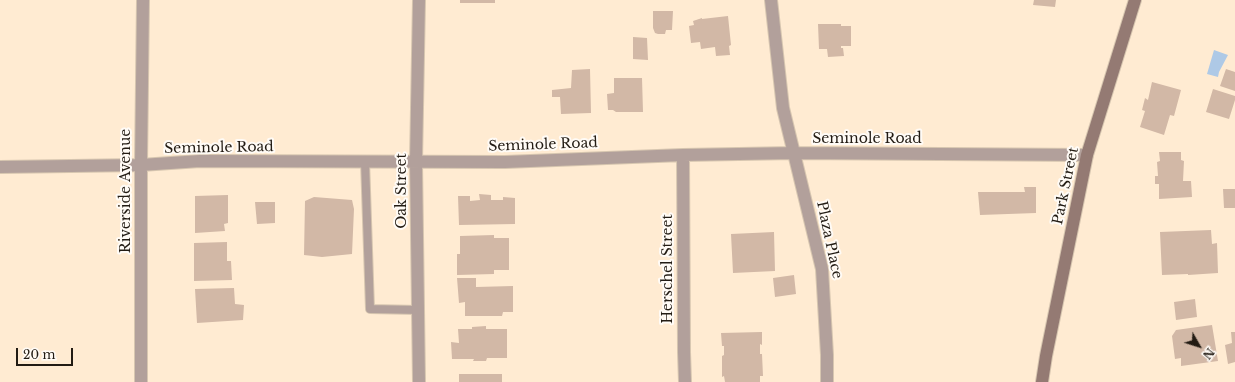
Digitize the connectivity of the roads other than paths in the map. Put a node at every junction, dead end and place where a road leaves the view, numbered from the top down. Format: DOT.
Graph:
graph roads {
  1 [pos="143,0"];
  2 [pos="419,0"];
  3 [pos="771,0"];
  4 [pos="1135,0"];
  5 [pos="794,153"];
  6 [pos="683,155"];
  7 [pos="1087,155"];
  8 [pos="365,161"];
  9 [pos="416,162"];
  10 [pos="141,165"];
  11 [pos="0,167"];
  12 [pos="418,310"];
  13 [pos="141,382"];
  14 [pos="419,382"];
  15 [pos="685,382"];
  16 [pos="827,382"];
  17 [pos="1042,382"];
  1 -- 10 [label="street, Riverside Avenue"];
  2 -- 9 [label="street, Oak Street"];
  3 -- 5 [label="street"];
  4 -- 7 [label="street, Park Street"];
  5 -- 6 [label="street, Seminole Road"];
  5 -- 7 [label="street, Seminole Road"];
  5 -- 16 [label="street, Plaza Place"];
  6 -- 9 [label="street, Seminole Road"];
  6 -- 15 [label="street, Herschel Street"];
  7 -- 17 [label="street, Park Street"];
  8 -- 9 [label="street, Seminole Road"];
  8 -- 10 [label="street, Seminole Road"];
  8 -- 12 [label="lane"];
  9 -- 12 [label="street, Oak Street"];
  10 -- 11 [label="street, Seminole Road"];
  10 -- 13 [label="street, Riverside Avenue"];
  12 -- 14 [label="street, Oak Street"];
}
